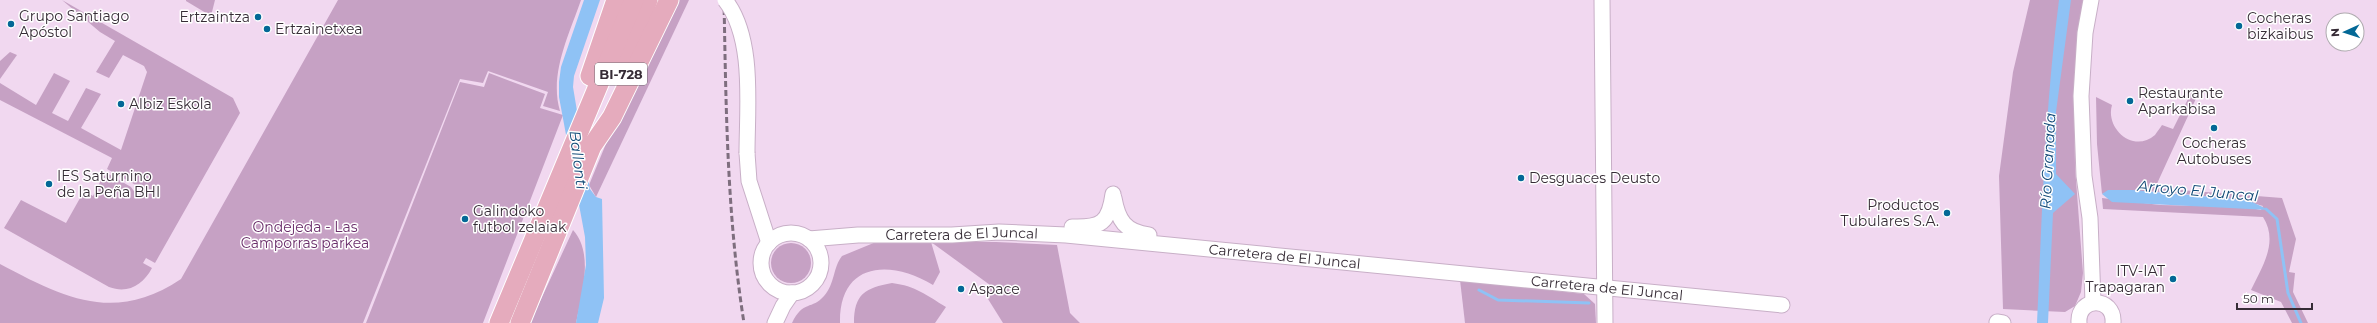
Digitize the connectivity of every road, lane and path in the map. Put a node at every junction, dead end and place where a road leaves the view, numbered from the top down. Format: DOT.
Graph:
graph roads {
  1 [pos="616,0"];
  2 [pos="634,0"];
  3 [pos="648,0"];
  4 [pos="669,0"];
  5 [pos="725,0"];
  6 [pos="1602,0"];
  7 [pos="2091,0"];
  8 [pos="2101,0"];
  9 [pos="2082,130"];
  10 [pos="592,146"];
  11 [pos="548,204"];
  12 [pos="999,232"];
  13 [pos="809,239"];
  14 [pos="769,243"];
  15 [pos="1190,246"];
  16 [pos="1606,287"];
  17 [pos="792,293"];
  18 [pos="2093,302"];
  19 [pos="1782,305"];
  20 [pos="1997,322"];
  21 [pos="499,323"];
  22 [pos="520,323"];
  23 [pos="775,323"];
  24 [pos="1605,323"];
  25 [pos="2003,323"];
  26 [pos="2079,323"];
  27 [pos="2113,323"];
  1 -- 11 [label="main road"];
  2 -- 11 [label="main road, BI-728"];
  3 -- 10 [label="main road, BI-728"];
  4 -- 10 [label="main road"];
  5 -- 14 [label="street, bridge"];
  6 -- 16 [label="street"];
  7 -- 9 [label="street"];
  8 -- 9 [label="street"];
  9 -- 18 [label="street"];
  10 -- 22 [label="main road"];
  11 -- 21 [label="main road, BI-728"];
  12 -- 13 [label="street, Carretera de El Juncal"];
  12 -- 15 [label="street, Carretera de El Juncal"];
  12 -- 15 [label="street"];
  13 -- 14 [label="street"];
  13 -- 17 [label="street"];
  14 -- 17 [label="street"];
  15 -- 16 [label="street, Carretera de El Juncal"];
  16 -- 19 [label="street, Carretera de El Juncal"];
  16 -- 24 [label="street"];
  17 -- 23 [label="street"];
  18 -- 26 [label="street"];
  18 -- 27 [label="street"];
  20 -- 25 [label="street"];
}
